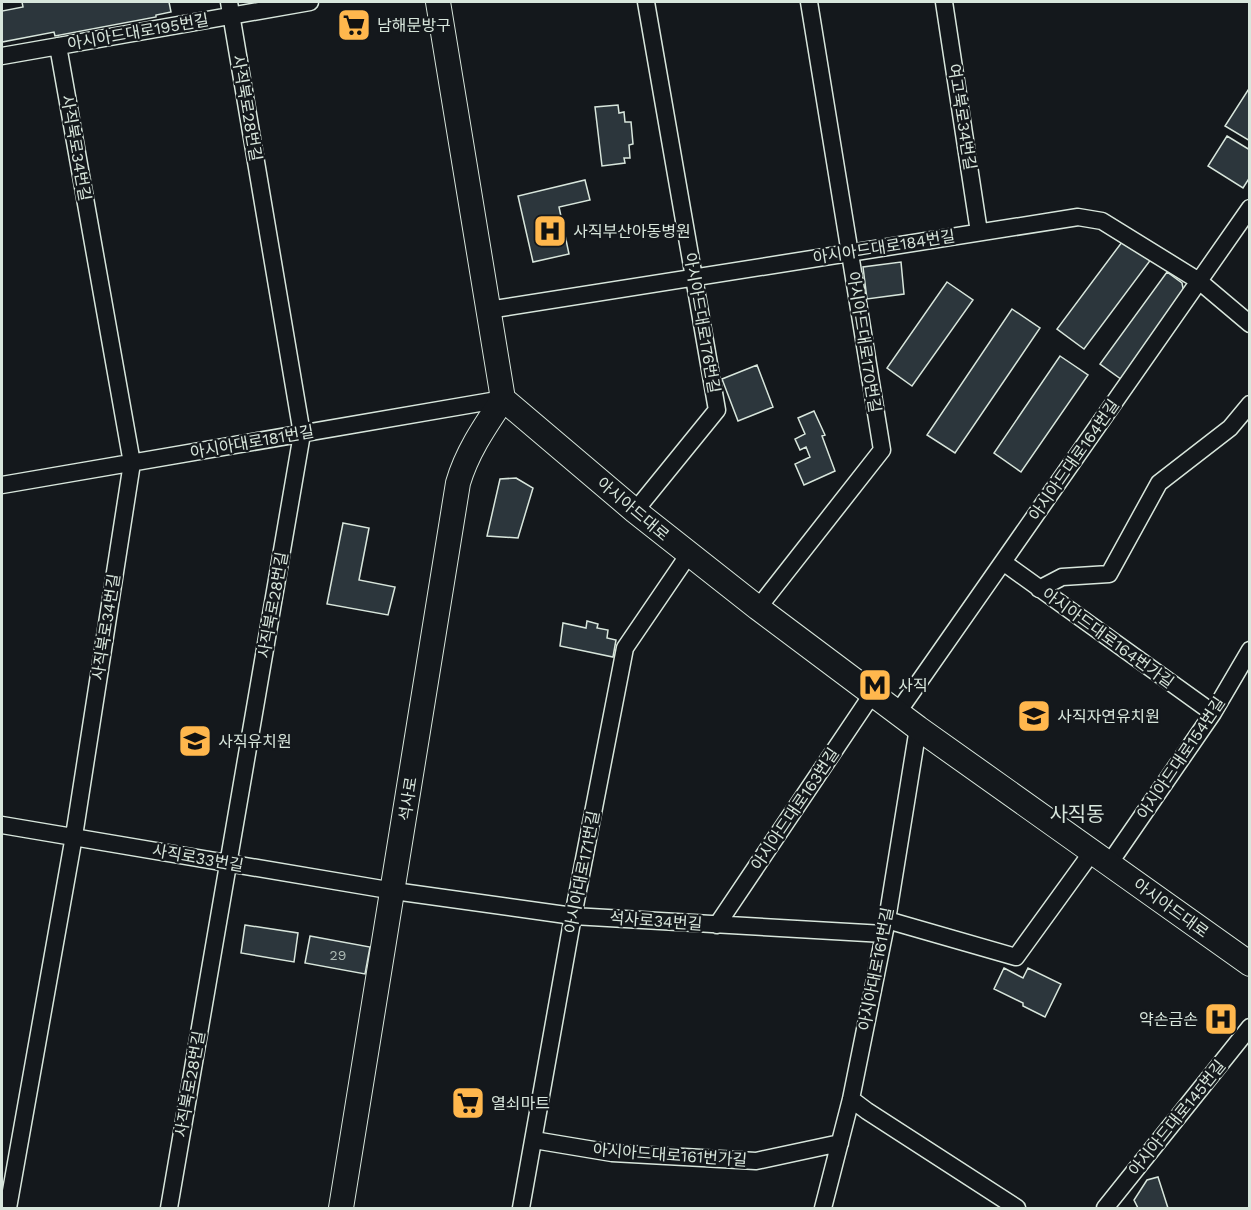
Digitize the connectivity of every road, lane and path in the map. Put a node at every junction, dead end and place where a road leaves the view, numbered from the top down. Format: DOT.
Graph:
graph roads {
  1 [pos="310,2"];
  2 [pos="438,2"];
  3 [pos="646,2"];
  4 [pos="809,2"];
  5 [pos="944,2"];
  6 [pos="230,8"];
  7 [pos="58,46"];
  8 [pos="2,56"];
  9 [pos="1250,208"];
  10 [pos="979,232"];
  11 [pos="850,253"];
  12 [pos="694,278"];
  13 [pos="1199,281"];
  14 [pos="488,310"];
  15 [pos="1250,324"];
  16 [pos="503,399"];
  17 [pos="1250,404"];
  18 [pos="302,434"];
  19 [pos="132,463"];
  20 [pos="2,485"];
  21 [pos="635,511"];
  22 [pos="688,554"];
  23 [pos="1003,562"];
  24 [pos="1040,589"];
  25 [pos="758,608"];
  26 [pos="1250,650"];
  27 [pos="873,693"];
  28 [pos="898,712"];
  29 [pos="1213,713"];
  30 [pos="918,728"];
  31 [pos="2,825"];
  32 [pos="74,836"];
  33 [pos="1101,858"];
  34 [pos="228,863"];
  35 [pos="393,891"];
  36 [pos="573,916"];
  37 [pos="717,925"];
  38 [pos="885,927"];
  39 [pos="1250,964"];
  40 [pos="1250,1028"];
  41 [pos="850,1099"];
  42 [pos="534,1140"];
  43 [pos="840,1143"];
  44 [pos="8,1209"];
  45 [pos="169,1209"];
  46 [pos="341,1209"];
  47 [pos="521,1209"];
  48 [pos="823,1209"];
  49 [pos="1017,1209"];
  50 [pos="1105,1209"];
  1 -- 6 [label="street, 아시아드대로195번길"];
  2 -- 14 [label="main road"];
  3 -- 12 [label="street, 아시아드대로176번길"];
  4 -- 11 [label="street, 아시아드대로170번길"];
  5 -- 10 [label="street, 여고북로34번길"];
  6 -- 7 [label="street, 아시아드대로195번길"];
  6 -- 18 [label="street, 사직북로28번길"];
  7 -- 8 [label="street, 아시아드대로195번길"];
  7 -- 19 [label="street, 사직북로34번길"];
  9 -- 13 [label="street, 아시아드대로164번길"];
  10 -- 11 [label="street, 아시아드대로184번길"];
  10 -- 13 [label="street, 아시아드대로184번길"];
  11 -- 12 [label="street, 아시아드대로184번길"];
  11 -- 25 [label="street, 아시아드대로170번길"];
  12 -- 14 [label="street, 아시아드대로184번길"];
  12 -- 21 [label="street, 아시아드대로176번길"];
  13 -- 15 [label="street, 아시아드대로184번길"];
  13 -- 23 [label="street, 아시아드대로164번길"];
  14 -- 16 [label="main road"];
  16 -- 18 [label="street, 아시아대로181번길"];
  16 -- 21 [label="main road, 아시아드대로"];
  16 -- 35 [label="main road, 석사로"];
  17 -- 24 [label="street"];
  18 -- 19 [label="street, 아시아대로181번길"];
  18 -- 34 [label="street, 사직북로28번길"];
  19 -- 20 [label="street, 아시아대로181번길"];
  19 -- 32 [label="street, 사직북로34번길"];
  21 -- 22 [label="main road, 아시아드대로"];
  22 -- 25 [label="main road, 아시아드대로"];
  22 -- 36 [label="street, 아시아대로171번길"];
  23 -- 24 [label="street, 아시아드대로164번가길"];
  23 -- 28 [label="street, 아시아드대로164번길"];
  24 -- 29 [label="street, 아시아드대로164번가길"];
  25 -- 27 [label="main road, 아시아드대로"];
  26 -- 29 [label="street, 아시아드대로154번길"];
  27 -- 28 [label="main road, 아시아드대로"];
  27 -- 37 [label="street, 아시아드대로163번길"];
  28 -- 30 [label="main road, 아시아드대로"];
  29 -- 33 [label="street, 아시아드대로154번길"];
  30 -- 33 [label="main road, 아시아드대로"];
  30 -- 38 [label="street, 아시아대로161번길"];
  31 -- 32 [label="street, 사직로33번길"];
  32 -- 34 [label="street, 사직로33번길"];
  32 -- 44 [label="street, 사직북로34번길"];
  33 -- 38 [label="street, 석사로34번길"];
  33 -- 39 [label="main road, 아시아드대로"];
  34 -- 35 [label="street, 사직로33번길"];
  34 -- 45 [label="street, 사직북로28번길"];
  35 -- 36 [label="street, 석사로34번길"];
  35 -- 46 [label="main road, 석사로"];
  36 -- 37 [label="street, 석사로34번길"];
  36 -- 42 [label="street, 아시아대로171번길"];
  37 -- 38 [label="street, 석사로34번길"];
  38 -- 41 [label="street, 아시아대로161번길"];
  40 -- 50 [label="street, 아시아드대로145번길"];
  41 -- 43 [label="street, 아시아대로161번길"];
  41 -- 49 [label="street"];
  42 -- 43 [label="street, 아시아드대로161번가길"];
  42 -- 47 [label="street, 아시아대로171번길"];
  43 -- 48 [label="street, 아시아대로161번길"];
}
